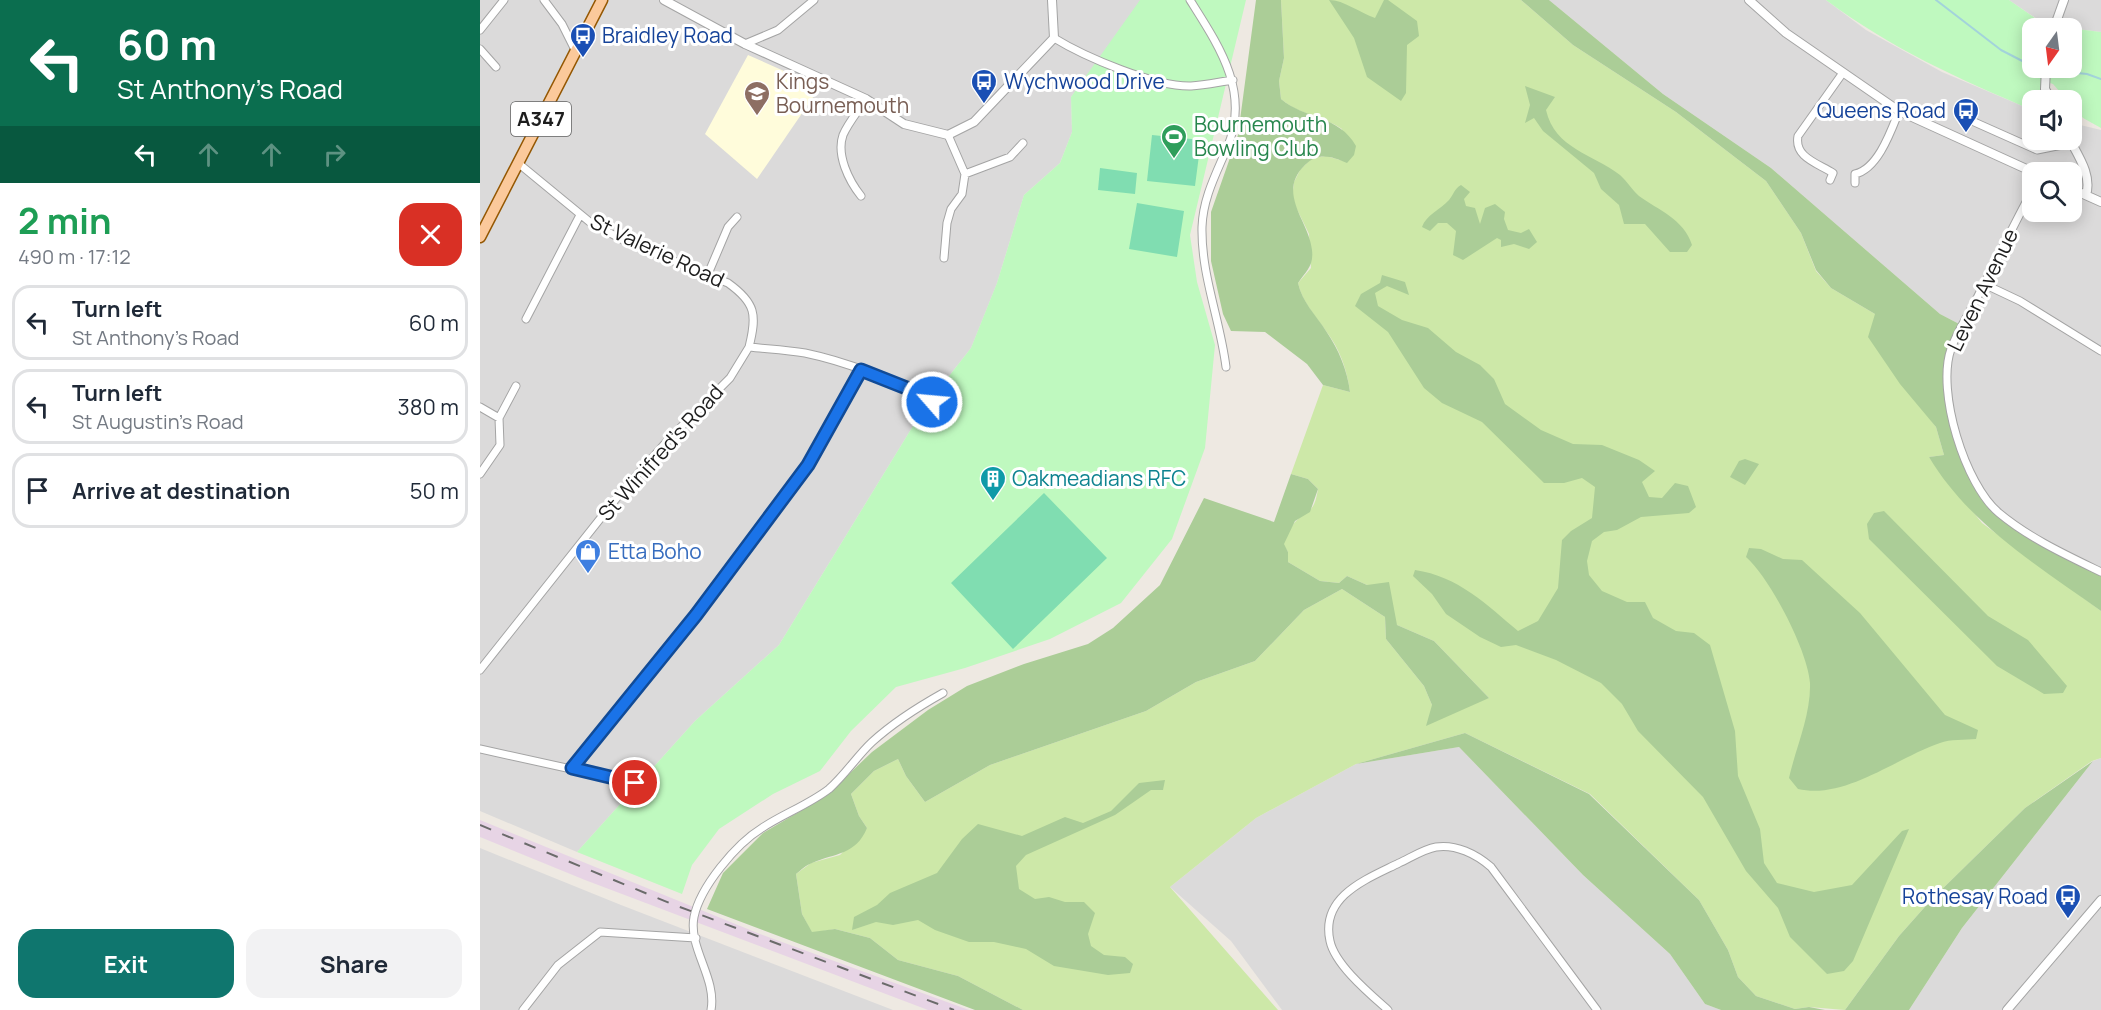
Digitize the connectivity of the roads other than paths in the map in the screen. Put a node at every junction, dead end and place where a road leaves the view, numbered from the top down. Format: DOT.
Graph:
graph roads {
  1 [pos="504,0"];
  2 [pos="544,0"];
  3 [pos="602,0"];
  4 [pos="664,0"];
  5 [pos="814,0"];
  6 [pos="1052,0"];
  7 [pos="1190,0"];
  8 [pos="1749,0"];
  9 [pos="2064,0"];
  10 [pos="2058,18"];
  11 [pos="480,30"];
  12 [pos="1054,38"];
  13 [pos="745,44"];
  14 [pos="480,48"];
  15 [pos="576,52"];
  16 [pos="496,67"];
  17 [pos="1842,74"];
  18 [pos="1233,80"];
  19 [pos="866,99"];
  20 [pos="1899,111"];
  21 [pos="1972,121"];
  22 [pos="948,135"];
  23 [pos="2022,142"];
  24 [pos="1023,143"];
  25 [pos="2075,150"];
  26 [pos="518,163"];
  27 [pos="2022,167"];
  28 [pos="965,174"];
  29 [pos="1830,180"];
  30 [pos="1855,183"];
  31 [pos="2082,193"];
  32 [pos="2086,195"];
  33 [pos="861,196"];
  34 [pos="2101,202"];
  35 [pos="2022,209"];
  36 [pos="580,215"];
  37 [pos="737,216"];
  38 [pos="480,237"];
  39 [pos="944,258"];
  40 [pos="708,274"];
  41 [pos="1984,284"];
  42 [pos="526,318"];
  43 [pos="749,347"];
  44 [pos="2101,351"];
  45 [pos="1226,367"];
  46 [pos="861,370"];
  47 [pos="516,386"];
  48 [pos="932,402"];
  49 [pos="480,407"];
  50 [pos="499,418"];
  51 [pos="480,474"];
  52 [pos="2101,572"];
  53 [pos="480,670"];
  54 [pos="943,693"];
  55 [pos="480,749"];
  56 [pos="572,768"];
  57 [pos="635,783"];
  58 [pos="2101,900"];
  59 [pos="696,938"];
  60 [pos="523,1010"];
  61 [pos="711,1010"];
  62 [pos="1388,1010"];
  63 [pos="1597,1010"];
  64 [pos="2007,1010"];
  1 -- 11 [label="street"];
  2 -- 15 [label="street"];
  3 -- 15 [label="main road, A347"];
  4 -- 13 [label="street"];
  5 -- 13 [label="street"];
  6 -- 12 [label="street"];
  7 -- 18 [label="street"];
  8 -- 17 [label="street"];
  9 -- 10 [label="street"];
  12 -- 18 [label="street"];
  12 -- 22 [label="street"];
  13 -- 19 [label="street"];
  14 -- 16 [label="street"];
  15 -- 26 [label="main road, A347"];
  17 -- 20 [label="street"];
  17 -- 29 [label="street"];
  18 -- 45 [label="street"];
  19 -- 22 [label="street"];
  19 -- 33 [label="street"];
  20 -- 27 [label="street"];
  20 -- 30 [label="street"];
  21 -- 23 [label="street"];
  22 -- 28 [label="street"];
  24 -- 28 [label="street"];
  25 -- 32 [label="street"];
  26 -- 36 [label="street, St Valerie Road"];
  26 -- 38 [label="main road, A347"];
  28 -- 39 [label="street"];
  31 -- 32 [label="street"];
  32 -- 34 [label="street"];
  35 -- 41 [label="street, Leven Avenue"];
  36 -- 40 [label="street, St Valerie Road"];
  36 -- 42 [label="street"];
  37 -- 40 [label="street"];
  40 -- 43 [label="street, St Valerie Road"];
  41 -- 44 [label="street"];
  41 -- 52 [label="street, Leven Avenue"];
  43 -- 46 [label="street"];
  43 -- 53 [label="street, St Winifred's Road"];
  46 -- 48 [label="street"];
  46 -- 56 [label="street"];
  47 -- 50 [label="street"];
  49 -- 50 [label="street"];
  50 -- 51 [label="street"];
  54 -- 59 [label="street"];
  55 -- 56 [label="street"];
  56 -- 57 [label="street"];
  58 -- 64 [label="street"];
  59 -- 60 [label="street"];
  59 -- 61 [label="street"];
  62 -- 63 [label="street"];
}
